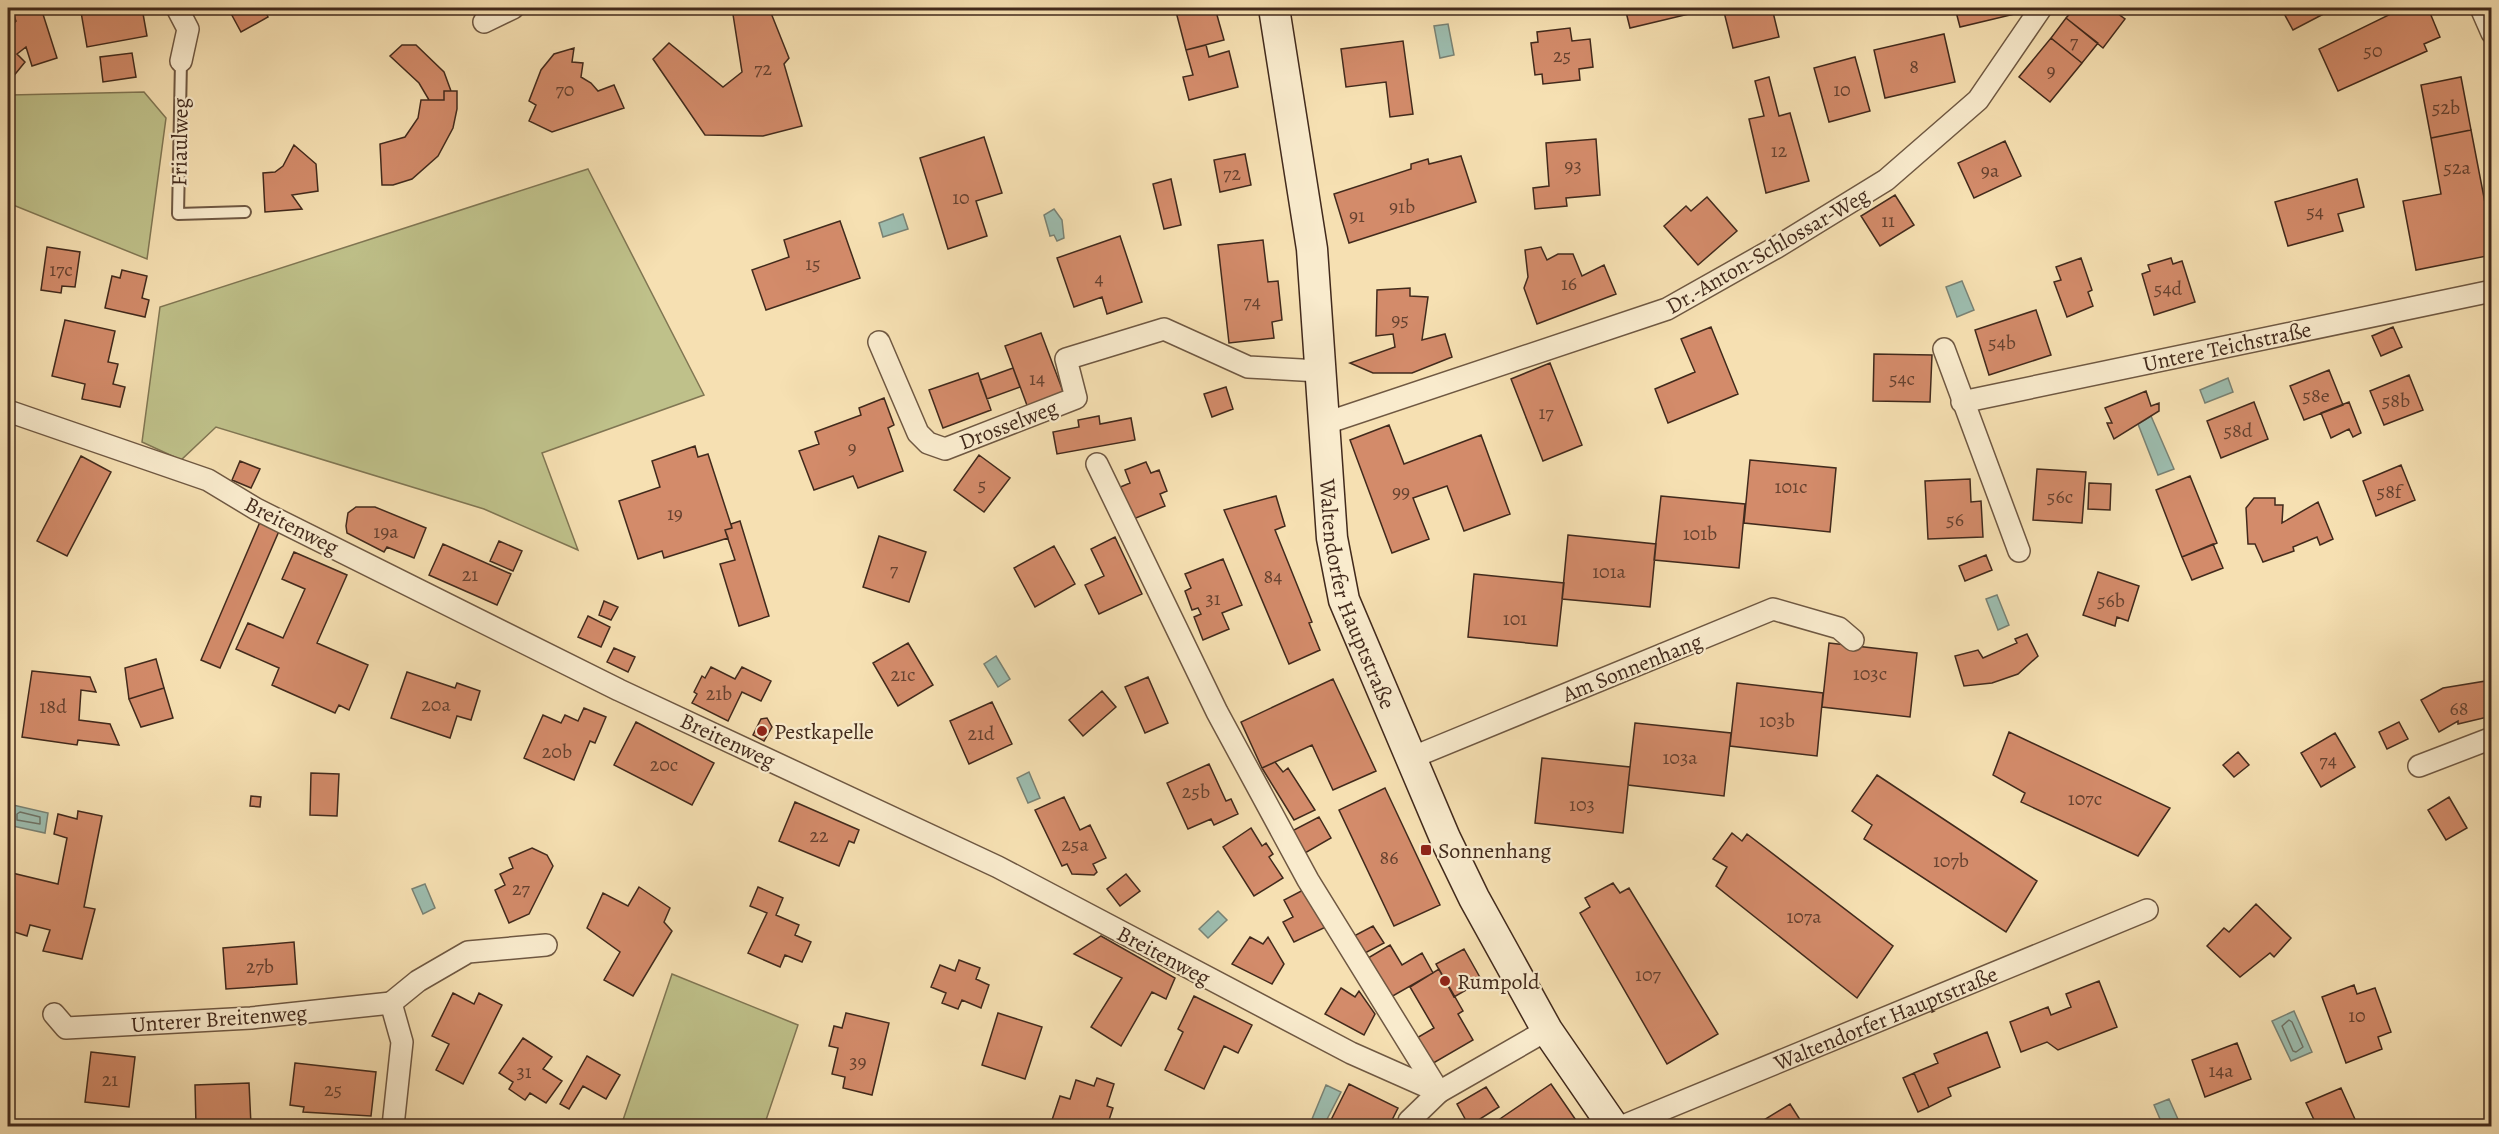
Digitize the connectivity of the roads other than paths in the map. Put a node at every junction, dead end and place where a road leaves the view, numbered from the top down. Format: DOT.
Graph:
graph roads {
  1 [pos="177,8"];
  2 [pos="513,8"];
  3 [pos="1274,8"];
  4 [pos="2041,8"];
  5 [pos="2481,8"];
  6 [pos="484,22"];
  7 [pos="2492,33"];
  8 [pos="181,61"];
  9 [pos="245,212"];
  10 [pos="2492,291"];
  11 [pos="879,342"];
  12 [pos="1944,349"];
  13 [pos="1319,371"];
  14 [pos="1962,402"];
  15 [pos="8,411"];
  16 [pos="1323,424"];
  17 [pos="1097,464"];
  18 [pos="2019,551"];
  19 [pos="1853,640"];
  20 [pos="2492,738"];
  21 [pos="1411,758"];
  22 [pos="2419,766"];
  23 [pos="2147,910"];
  24 [pos="546,945"];
  25 [pos="391,1003"];
  26 [pos="54,1014"];
  27 [pos="1547,1030"];
  28 [pos="1439,1092"];
  29 [pos="393,1126"];
  30 [pos="1408,1126"];
  31 [pos="1613,1126"];
  32 [pos="1623,1126"];
  1 -- 8 [label="street, Friaulweg"];
  2 -- 6 [label="street"];
  3 -- 13 [label="main road, Waltendorfer Hauptstraße"];
  4 -- 16 [label="street, Dr.-Anton-Schlossar-Weg"];
  5 -- 7 [label="street"];
  8 -- 9 [label="lane, Friaulweg"];
  10 -- 14 [label="street, Untere Teichstraße"];
  11 -- 13 [label="street, Drosselweg"];
  12 -- 14 [label="street"];
  13 -- 16 [label="main road, Waltendorfer Hauptstraße"];
  14 -- 18 [label="street"];
  15 -- 28 [label="street, Breitenweg"];
  16 -- 21 [label="main road, Waltendorfer Hauptstraße"];
  17 -- 28 [label="street"];
  19 -- 21 [label="street, Am Sonnenhang"];
  20 -- 22 [label="street"];
  21 -- 27 [label="main road, Waltendorfer Hauptstraße"];
  23 -- 32 [label="street, Waltendorfer Hauptstraße"];
  24 -- 25 [label="street"];
  25 -- 26 [label="street, Unterer Breitenweg"];
  25 -- 29 [label="street"];
  27 -- 28 [label="street"];
  27 -- 31 [label="main road, Waltendorfer Hauptstraße"];
  28 -- 30 [label="street"];
}
